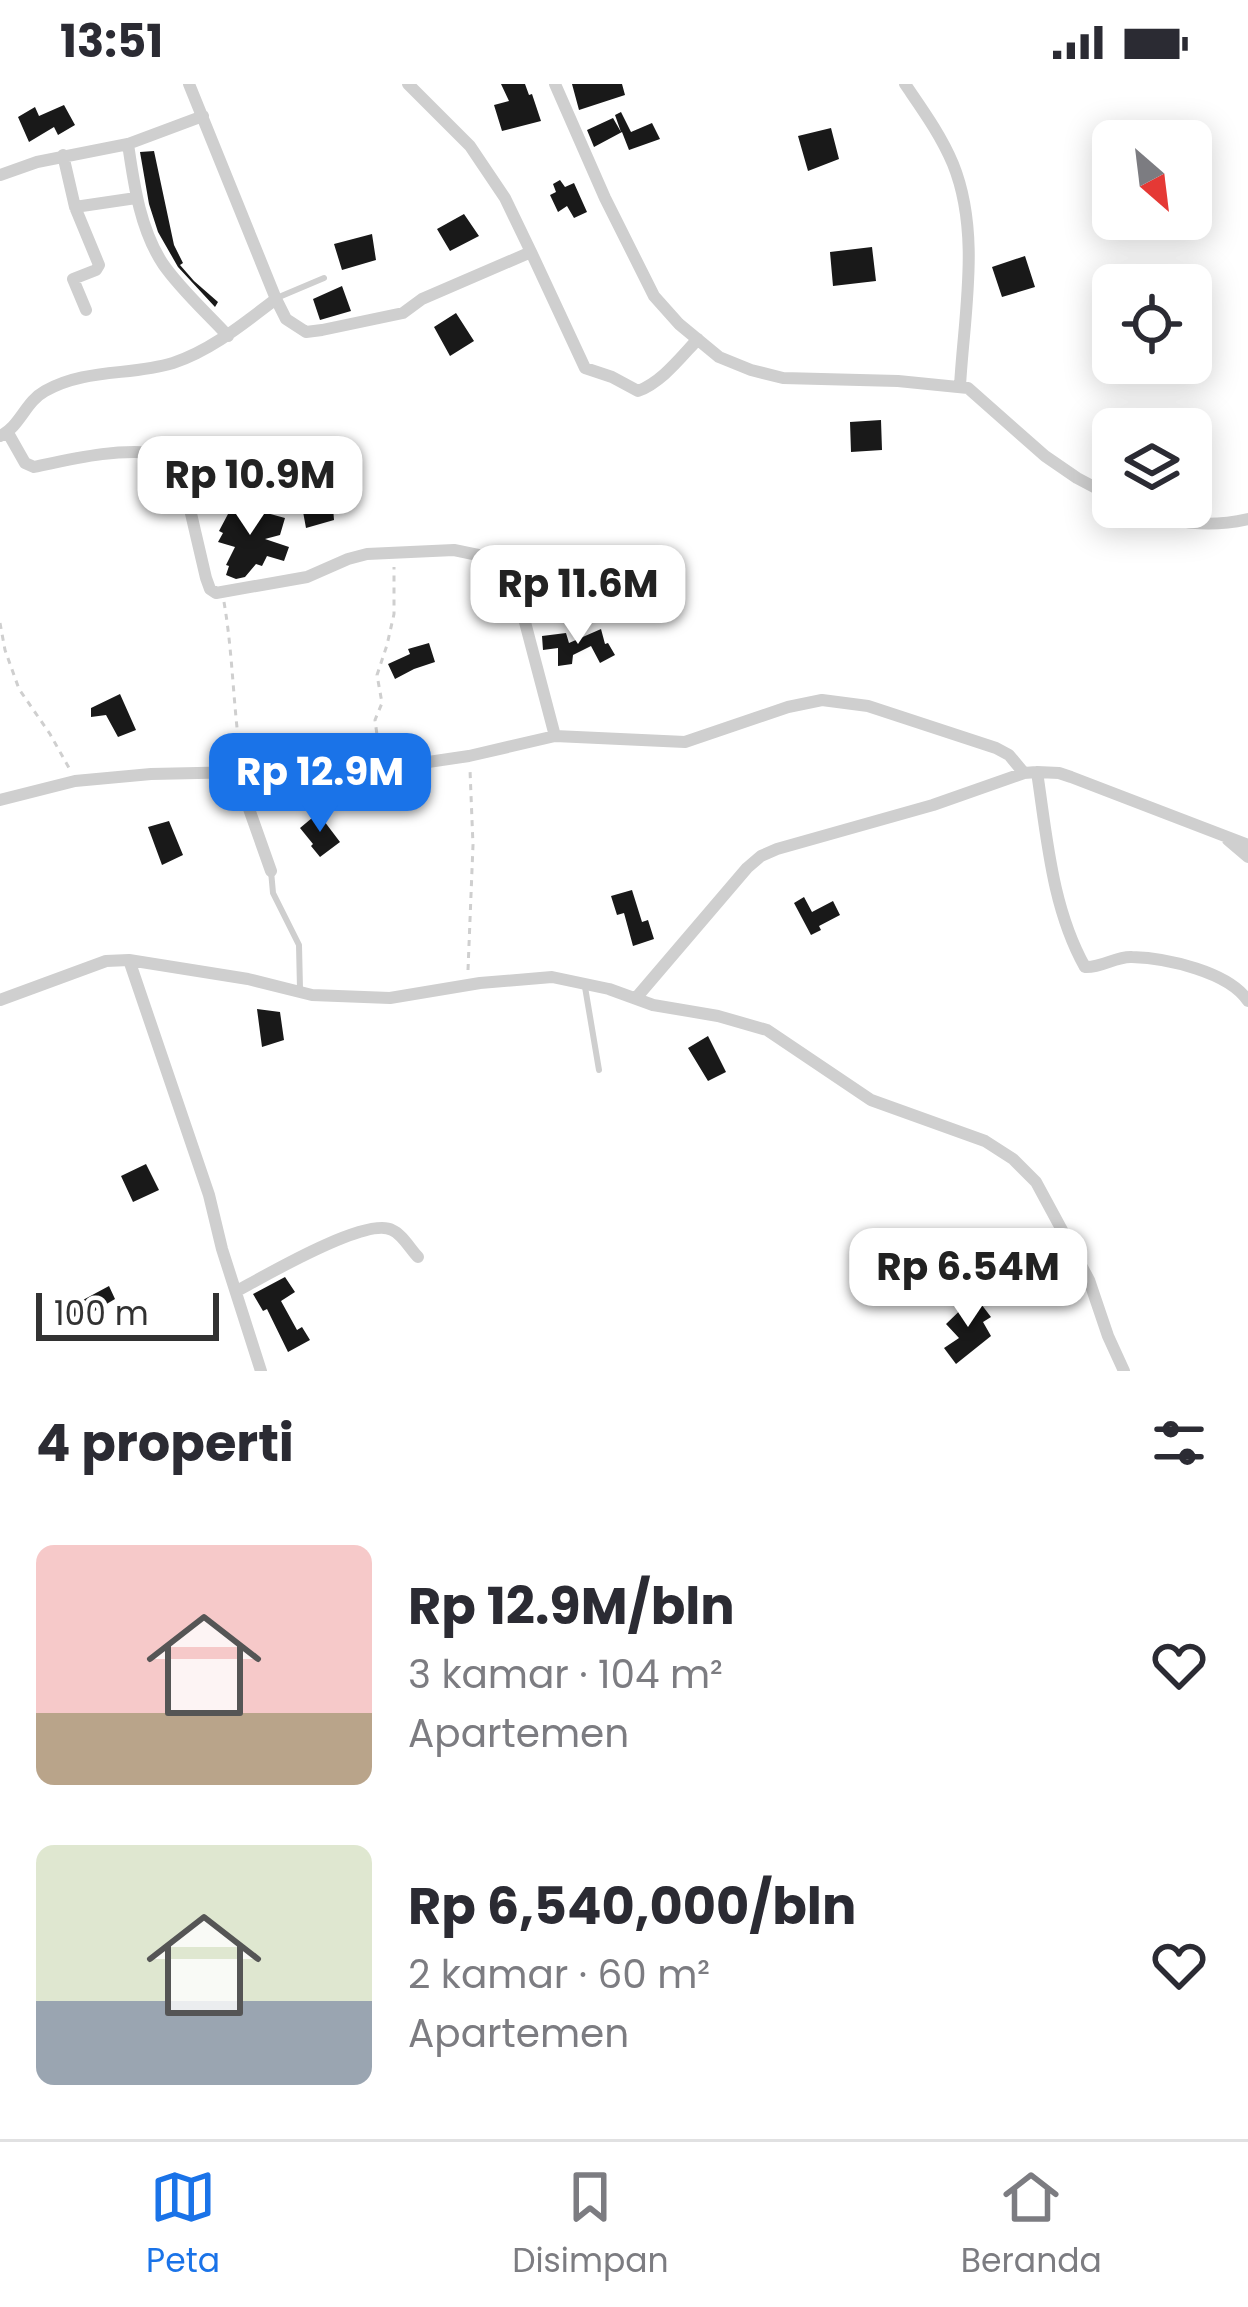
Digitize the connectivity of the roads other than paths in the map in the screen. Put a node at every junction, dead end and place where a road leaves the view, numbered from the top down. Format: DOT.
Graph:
graph roads {
  1 [pos="189,84"];
  2 [pos="408,84"];
  3 [pos="555,84"];
  4 [pos="905,84"];
  5 [pos="203,116"];
  6 [pos="128,144"];
  7 [pos="63,155"];
  8 [pos="0,175"];
  9 [pos="136,198"];
  10 [pos="74,207"];
  11 [pos="531,252"];
  12 [pos="324,278"];
  13 [pos="276,299"];
  14 [pos="86,310"];
  15 [pos="228,336"];
  16 [pos="698,339"];
  17 [pos="960,386"];
  18 [pos="4,435"];
  19 [pos="1092,486"];
  20 [pos="1248,518"];
  21 [pos="1212,523"];
  22 [pos="555,736"];
  23 [pos="1030,772"];
  24 [pos="237,773"];
  25 [pos="0,800"];
  26 [pos="1218,832"];
  27 [pos="1248,845"];
  28 [pos="1248,857"];
  29 [pos="272,871"];
  30 [pos="129,960"];
  31 [pos="584,983"];
  32 [pos="301,992"];
  33 [pos="636,998"];
  34 [pos="0,1000"];
  35 [pos="1248,1001"];
  36 [pos="599,1070"];
  37 [pos="418,1258"];
  38 [pos="237,1292"];
  39 [pos="261,1371"];
  40 [pos="1124,1371"];
  1 -- 5 [label="street"];
  2 -- 11 [label="street"];
  3 -- 16 [label="street"];
  4 -- 17 [label="street"];
  5 -- 6 [label="street"];
  5 -- 13 [label="street"];
  6 -- 7 [label="street"];
  6 -- 9 [label="street"];
  7 -- 8 [label="street"];
  7 -- 10 [label="street"];
  9 -- 10 [label="street"];
  9 -- 15 [label="street"];
  10 -- 14 [label="street"];
  11 -- 13 [label="street"];
  11 -- 16 [label="street"];
  12 -- 13 [label="lane"];
  13 -- 15 [label="street"];
  15 -- 18 [label="street"];
  16 -- 17 [label="street"];
  17 -- 19 [label="street"];
  18 -- 22 [label="street"];
  20 -- 21 [label="street"];
  22 -- 23 [label="street"];
  22 -- 24 [label="street"];
  23 -- 26 [label="street"];
  23 -- 33 [label="street"];
  23 -- 35 [label="street"];
  24 -- 25 [label="street"];
  24 -- 29 [label="street"];
  26 -- 27 [label="street"];
  26 -- 28 [label="street"];
  29 -- 32 [label="lane"];
  30 -- 32 [label="street"];
  30 -- 34 [label="street"];
  30 -- 38 [label="street"];
  31 -- 32 [label="street"];
  31 -- 33 [label="street"];
  31 -- 36 [label="lane"];
  33 -- 40 [label="street"];
  37 -- 38 [label="street"];
  38 -- 39 [label="street"];
}
